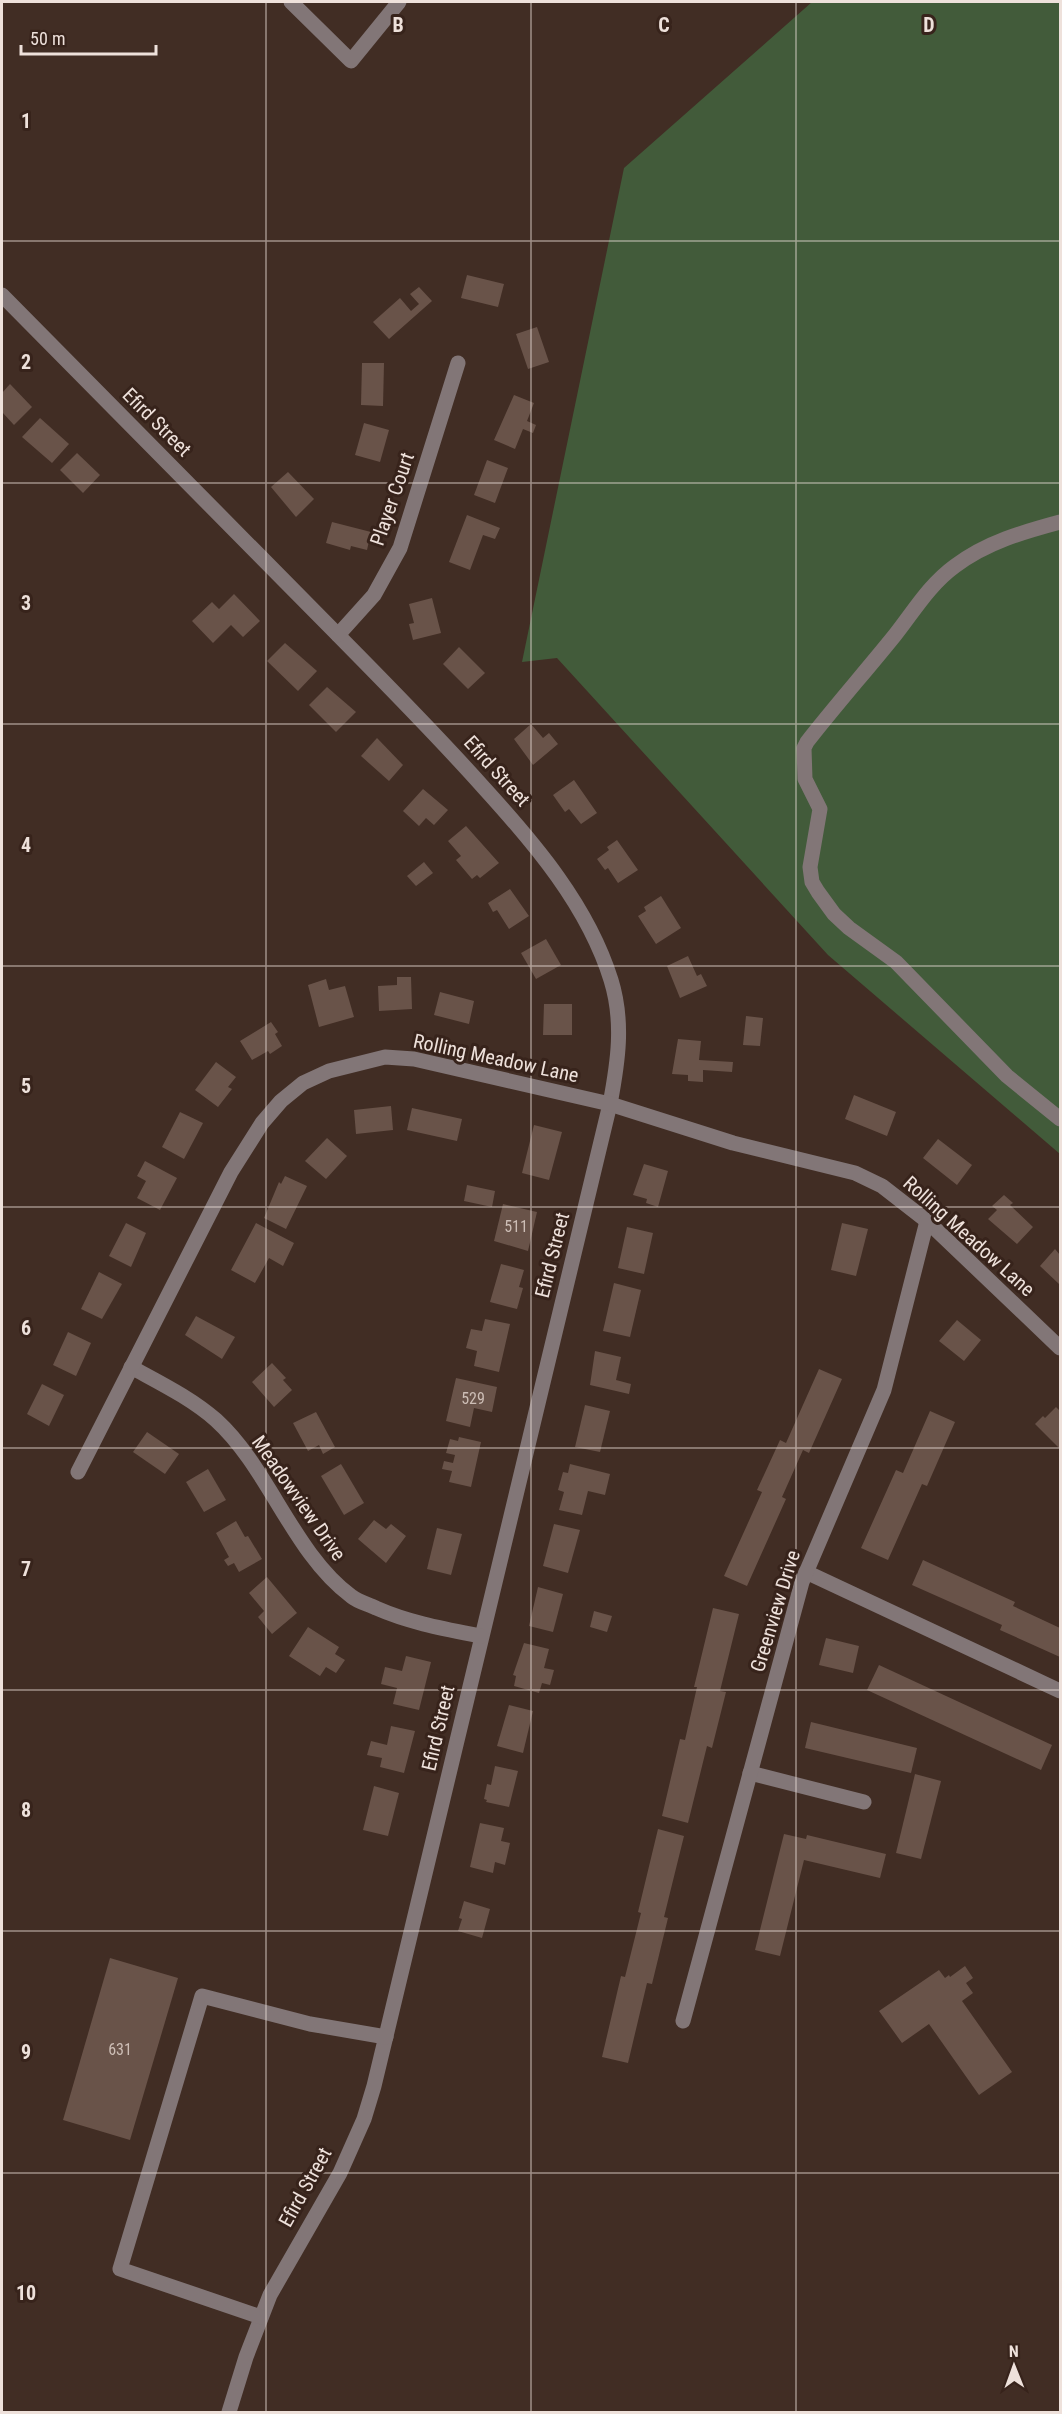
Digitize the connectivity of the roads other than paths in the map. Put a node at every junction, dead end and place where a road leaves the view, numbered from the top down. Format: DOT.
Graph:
graph roads {
  1 [pos="291,2"];
  2 [pos="399,2"];
  3 [pos="2,295"];
  4 [pos="458,363"];
  5 [pos="1060,522"];
  6 [pos="338,636"];
  7 [pos="610,1104"];
  8 [pos="1060,1119"];
  9 [pos="927,1221"];
  10 [pos="1060,1348"];
  11 [pos="131,1367"];
  12 [pos="78,1472"];
  13 [pos="806,1572"];
  14 [pos="481,1636"];
  15 [pos="1060,1691"];
  16 [pos="750,1773"];
  17 [pos="864,1802"];
  18 [pos="683,2021"];
  19 [pos="386,2037"];
  20 [pos="261,2317"];
  21 [pos="229,2412"];
  1 -- 2 [label="street"];
  3 -- 6 [label="street, Efird Street"];
  4 -- 6 [label="street, Player Court"];
  5 -- 8 [label="street"];
  6 -- 7 [label="street, Efird Street"];
  7 -- 9 [label="street, Rolling Meadow Lane"];
  7 -- 11 [label="street, Rolling Meadow Lane"];
  7 -- 14 [label="street, Efird Street"];
  9 -- 10 [label="street, Rolling Meadow Lane"];
  9 -- 13 [label="street, Greenview Drive"];
  11 -- 12 [label="street, Rolling Meadow Lane"];
  11 -- 14 [label="street, Meadowview Drive"];
  13 -- 15 [label="street"];
  13 -- 16 [label="street, Greenview Drive"];
  14 -- 19 [label="street, Efird Street"];
  16 -- 17 [label="street"];
  16 -- 18 [label="street, Greenview Drive"];
  19 -- 20 [label="street, Efird Street"];
  19 -- 20 [label="street"];
  20 -- 21 [label="street, Efird Street"];
}
